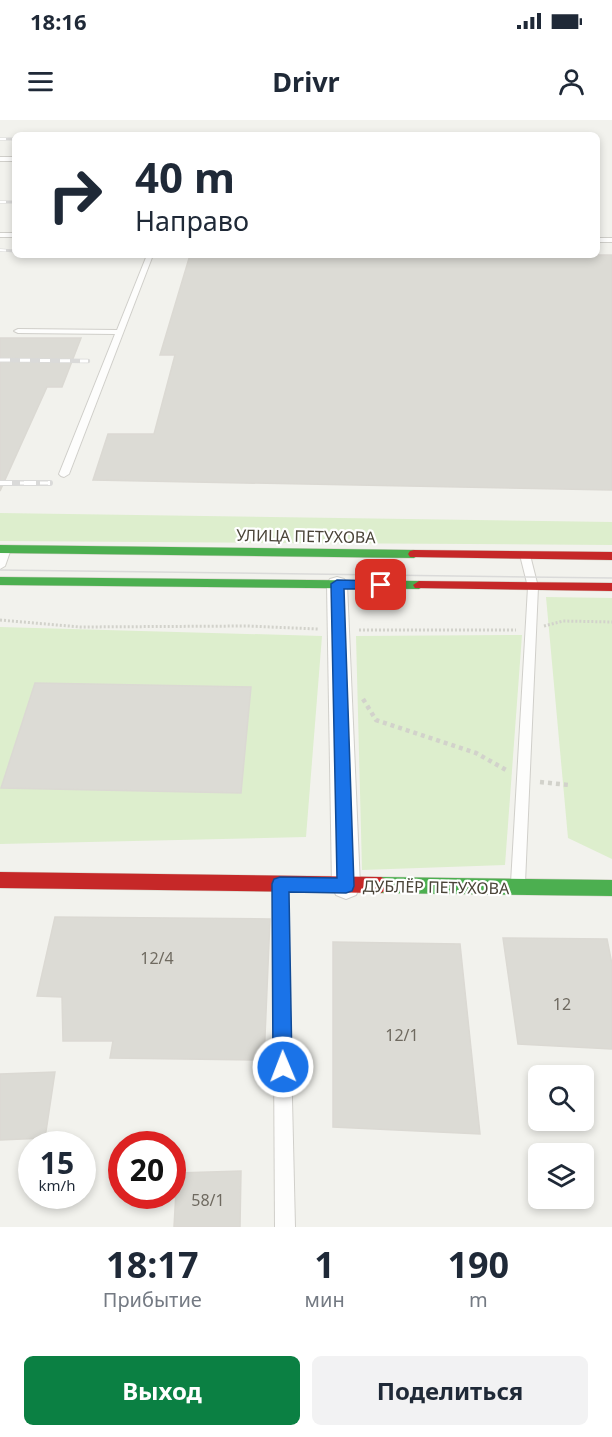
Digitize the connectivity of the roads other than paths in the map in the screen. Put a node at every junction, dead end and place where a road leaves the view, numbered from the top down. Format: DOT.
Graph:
graph roads {
  1 [pos="149,258"];
  2 [pos="18,332"];
  3 [pos="120,332"];
  4 [pos="64,474"];
  5 [pos="3,549"];
  6 [pos="525,555"];
  7 [pos="612,556"];
  8 [pos="0,566"];
  9 [pos="0,581"];
  10 [pos="337,584"];
  11 [pos="533,587"];
  12 [pos="612,588"];
  13 [pos="0,880"];
  14 [pos="280,884"];
  15 [pos="346,886"];
  16 [pos="518,888"];
  17 [pos="612,888"];
  18 [pos="285,1227"];
  1 -- 3 [label="lane"];
  2 -- 3 [label="lane"];
  3 -- 4 [label="lane"];
  5 -- 6 [label="main road, УЛИЦА ПЕТУХОВА"];
  5 -- 8 [label="lane"];
  6 -- 7 [label="main road, УЛИЦА ПЕТУХОВА"];
  6 -- 11 [label="lane"];
  9 -- 10 [label="main road"];
  10 -- 11 [label="main road"];
  10 -- 15 [label="street, ДУБЛЁР ПЕТУХОВА"];
  11 -- 12 [label="main road"];
  11 -- 16 [label="lane"];
  13 -- 14 [label="main road"];
  14 -- 15 [label="main road"];
  14 -- 18 [label="lane"];
  15 -- 16 [label="main road, ДУБЛЁР ПЕТУХОВА"];
  16 -- 17 [label="main road, ДУБЛЁР ПЕТУХОВА"];
}
